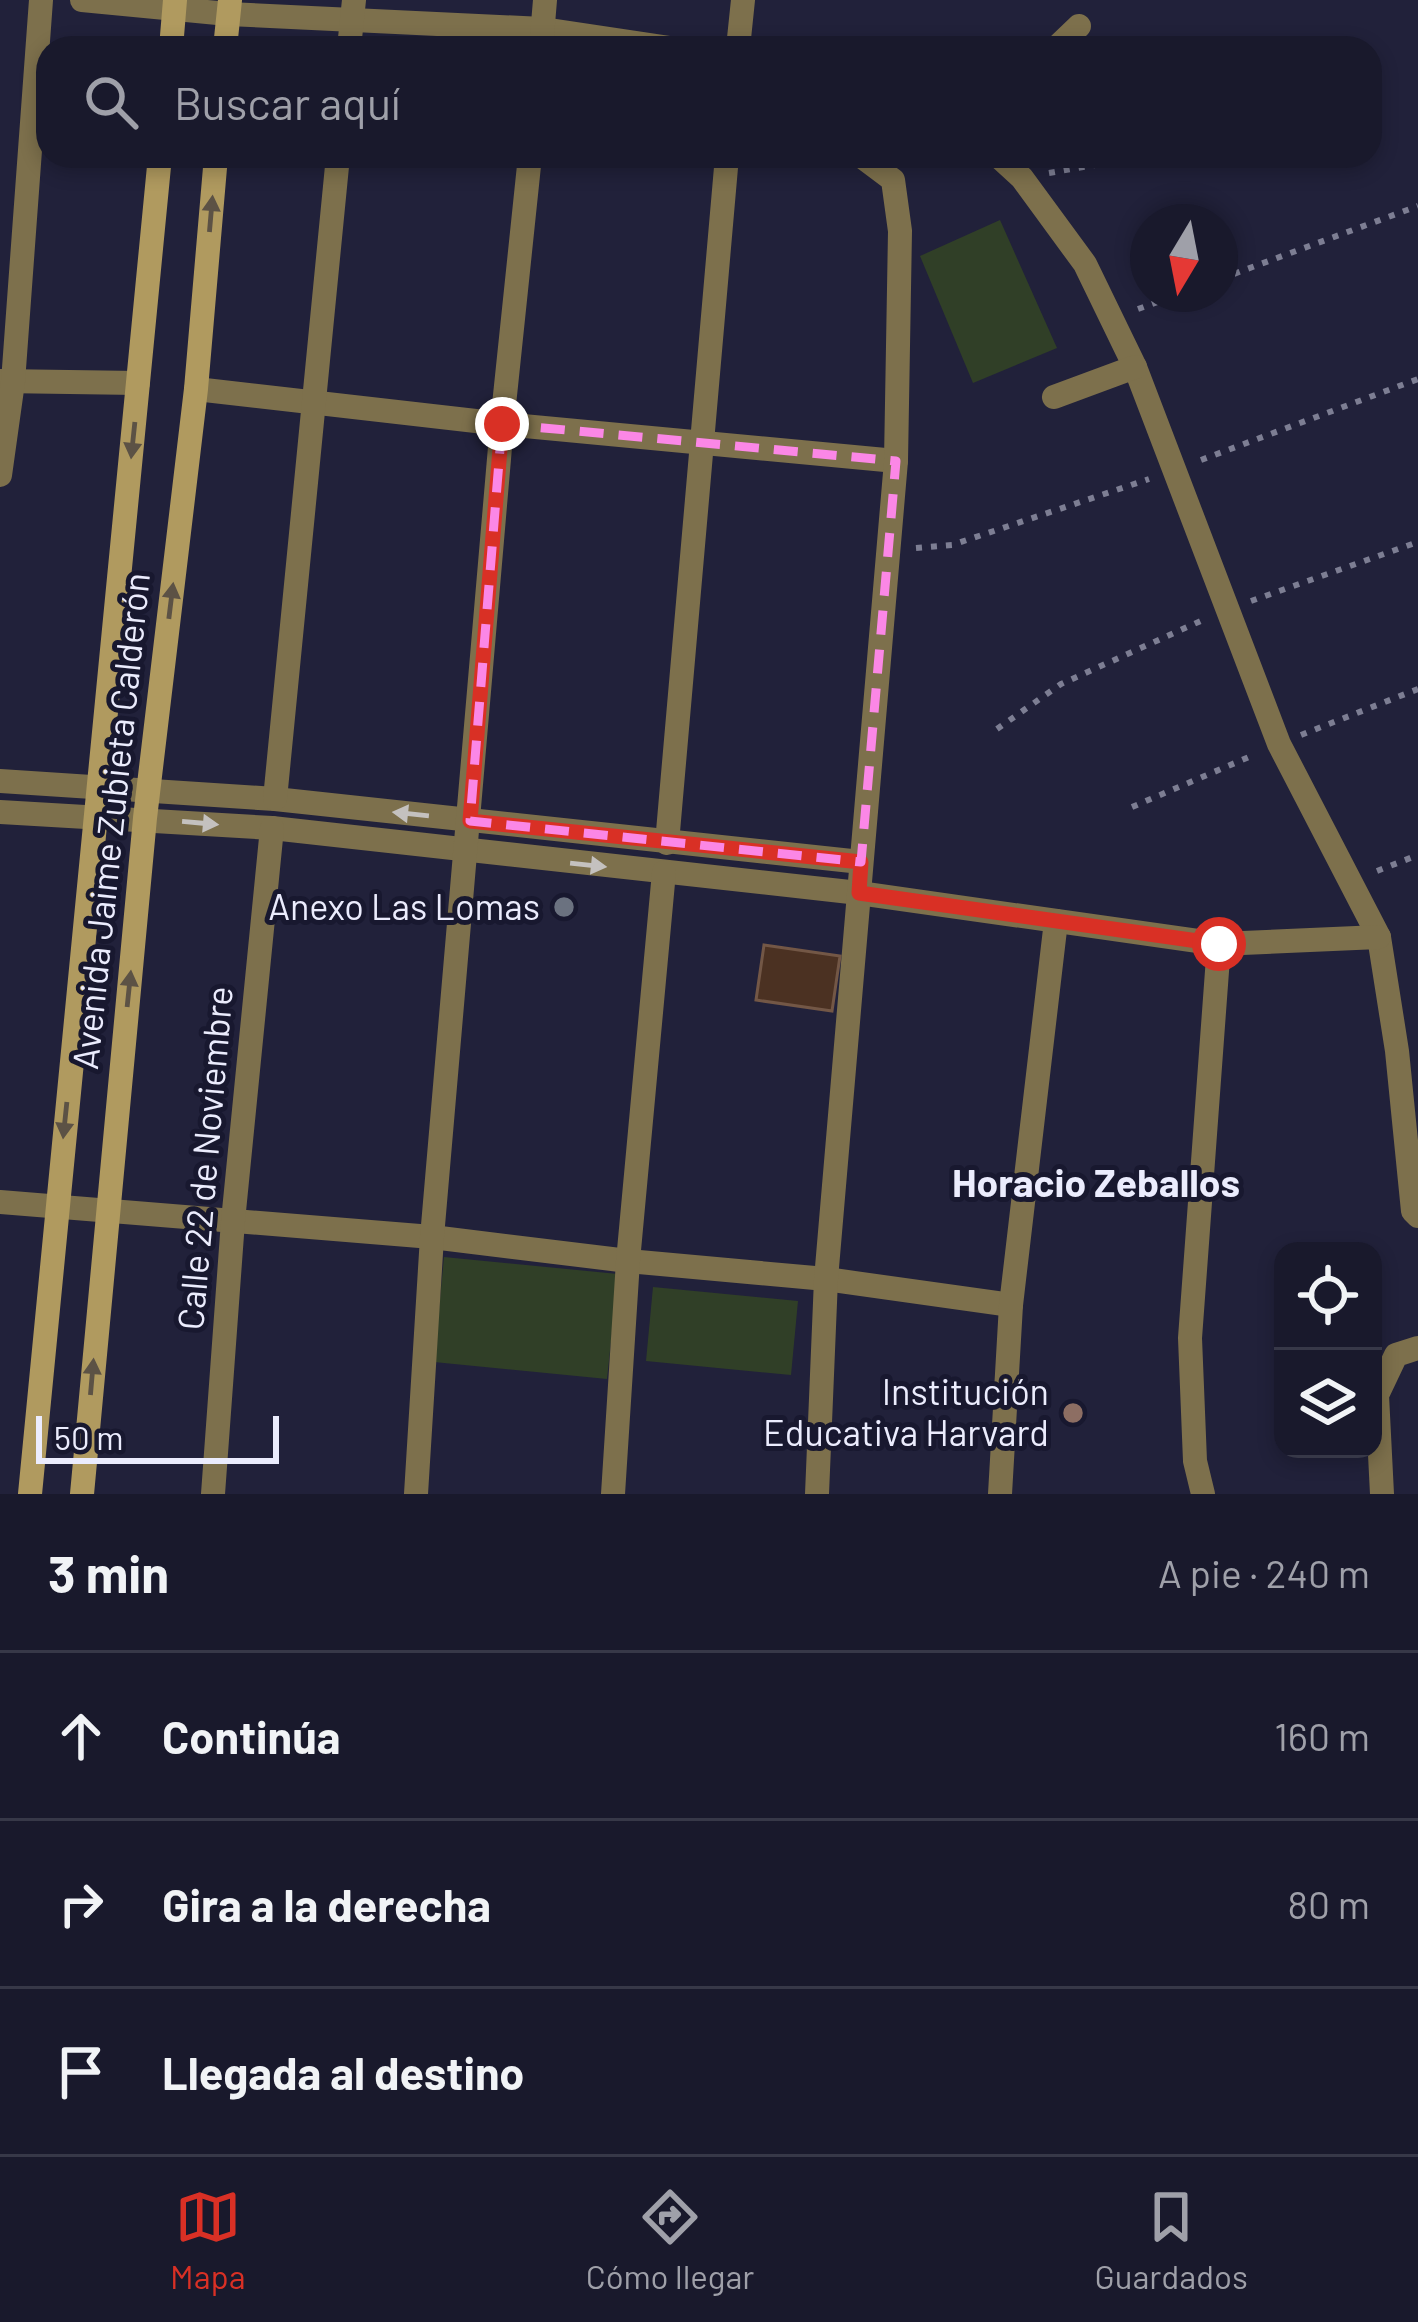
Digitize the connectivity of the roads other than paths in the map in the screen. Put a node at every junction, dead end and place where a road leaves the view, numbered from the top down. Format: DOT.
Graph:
graph roads {
  1 [pos="41,0"];
  2 [pos="82,0"];
  3 [pos="545,0"];
  4 [pos="743,0"];
  5 [pos="175,4"];
  6 [pos="229,7"];
  7 [pos="353,9"];
  8 [pos="1079,26"];
  9 [pos="38,36"];
  10 [pos="172,36"];
  11 [pos="529,36"];
  12 [pos="542,36"];
  13 [pos="739,36"];
  14 [pos="1069,36"];
  15 [pos="36,55"];
  16 [pos="159,168"];
  17 [pos="215,168"];
  18 [pos="337,168"];
  19 [pos="529,168"];
  20 [pos="726,168"];
  21 [pos="877,168"];
  22 [pos="1011,168"];
  23 [pos="1136,367"];
  24 [pos="6,382"];
  25 [pos="139,383"];
  26 [pos="196,389"];
  27 [pos="1054,397"];
  28 [pos="312,404"];
  29 [pos="502,424"];
  30 [pos="699,442"];
  31 [pos="896,461"];
  32 [pos="0,475"];
  33 [pos="0,781"];
  34 [pos="98,789"];
  35 [pos="148,789"];
  36 [pos="275,799"];
  37 [pos="0,812"];
  38 [pos="146,818"];
  39 [pos="95,820"];
  40 [pos="470,821"];
  41 [pos="272,828"];
  42 [pos="667,843"];
  43 [pos="467,852"];
  44 [pos="861,862"];
  45 [pos="664,872"];
  46 [pos="859,893"];
  47 [pos="1056,921"];
  48 [pos="1379,937"];
  49 [pos="1219,944"];
  50 [pos="1408,1053"];
  51 [pos="0,1202"];
  52 [pos="56,1208"];
  53 [pos="107,1212"];
  54 [pos="1418,1216"];
  55 [pos="233,1221"];
  56 [pos="432,1237"];
  57 [pos="628,1262"];
  58 [pos="826,1279"];
  59 [pos="1011,1305"];
  60 [pos="1418,1348"];
  61 [pos="30,1494"];
  62 [pos="82,1494"];
  63 [pos="213,1494"];
  64 [pos="416,1494"];
  65 [pos="613,1494"];
  66 [pos="818,1494"];
  67 [pos="1000,1494"];
  68 [pos="1203,1494"];
  69 [pos="1382,1494"];
  1 -- 9 [label="street"];
  2 -- 5 [label="street"];
  3 -- 12 [label="street"];
  4 -- 13 [label="street"];
  5 -- 6 [label="street"];
  5 -- 10 [label="street"];
  6 -- 7 [label="street"];
  7 -- 11 [label="street"];
  8 -- 14 [label="street"];
  15 -- 24 [label="street"];
  16 -- 25 [label="street, Avenida Jaime Zubieta Calderón"];
  26 -- 17 [label="street, Avenida Jaime Zubieta Calderón, one-way"];
  18 -- 28 [label="street"];
  19 -- 29 [label="street"];
  20 -- 30 [label="street"];
  21 -- 31 [label="street"];
  22 -- 23 [label="street"];
  23 -- 27 [label="street"];
  23 -- 48 [label="street"];
  24 -- 25 [label="street"];
  24 -- 32 [label="street"];
  25 -- 34 [label="street, Avenida Jaime Zubieta Calderón, one-way"];
  26 -- 28 [label="street"];
  35 -- 26 [label="street, Avenida Jaime Zubieta Calderón, one-way"];
  28 -- 29 [label="street"];
  28 -- 36 [label="street"];
  29 -- 30 [label="street"];
  29 -- 40 [label="street"];
  30 -- 31 [label="street"];
  30 -- 42 [label="street"];
  31 -- 44 [label="street"];
  33 -- 34 [label="street"];
  34 -- 35 [label="street"];
  34 -- 39 [label="street, Avenida Jaime Zubieta Calderón"];
  35 -- 36 [label="street"];
  35 -- 38 [label="street, Avenida Jaime Zubieta Calderón"];
  40 -- 36 [label="street, one-way"];
  37 -- 39 [label="street"];
  38 -- 39 [label="street"];
  38 -- 41 [label="street, one-way"];
  53 -- 38 [label="street, Avenida Jaime Zubieta Calderón, one-way"];
  39 -- 52 [label="street, Avenida Jaime Zubieta Calderón, one-way"];
  40 -- 42 [label="street"];
  40 -- 43 [label="street"];
  41 -- 43 [label="street"];
  41 -- 55 [label="street, Calle 22 de Noviembre"];
  42 -- 44 [label="street"];
  43 -- 45 [label="street, one-way"];
  43 -- 56 [label="street"];
  44 -- 46 [label="street"];
  45 -- 46 [label="street"];
  45 -- 57 [label="street"];
  46 -- 47 [label="street"];
  46 -- 58 [label="street"];
  47 -- 49 [label="street"];
  47 -- 59 [label="street"];
  48 -- 49 [label="street"];
  48 -- 50 [label="street"];
  49 -- 68 [label="street"];
  50 -- 54 [label="street"];
  51 -- 52 [label="street"];
  52 -- 53 [label="street"];
  52 -- 61 [label="street, Avenida Jaime Zubieta Calderón"];
  53 -- 55 [label="street"];
  62 -- 53 [label="street, Avenida Jaime Zubieta Calderón, one-way"];
  55 -- 56 [label="street"];
  55 -- 63 [label="street, Calle 22 de Noviembre"];
  56 -- 57 [label="street"];
  56 -- 64 [label="street"];
  57 -- 58 [label="street"];
  57 -- 65 [label="street"];
  58 -- 59 [label="street"];
  58 -- 66 [label="street"];
  59 -- 67 [label="street"];
  60 -- 69 [label="street"];
}
